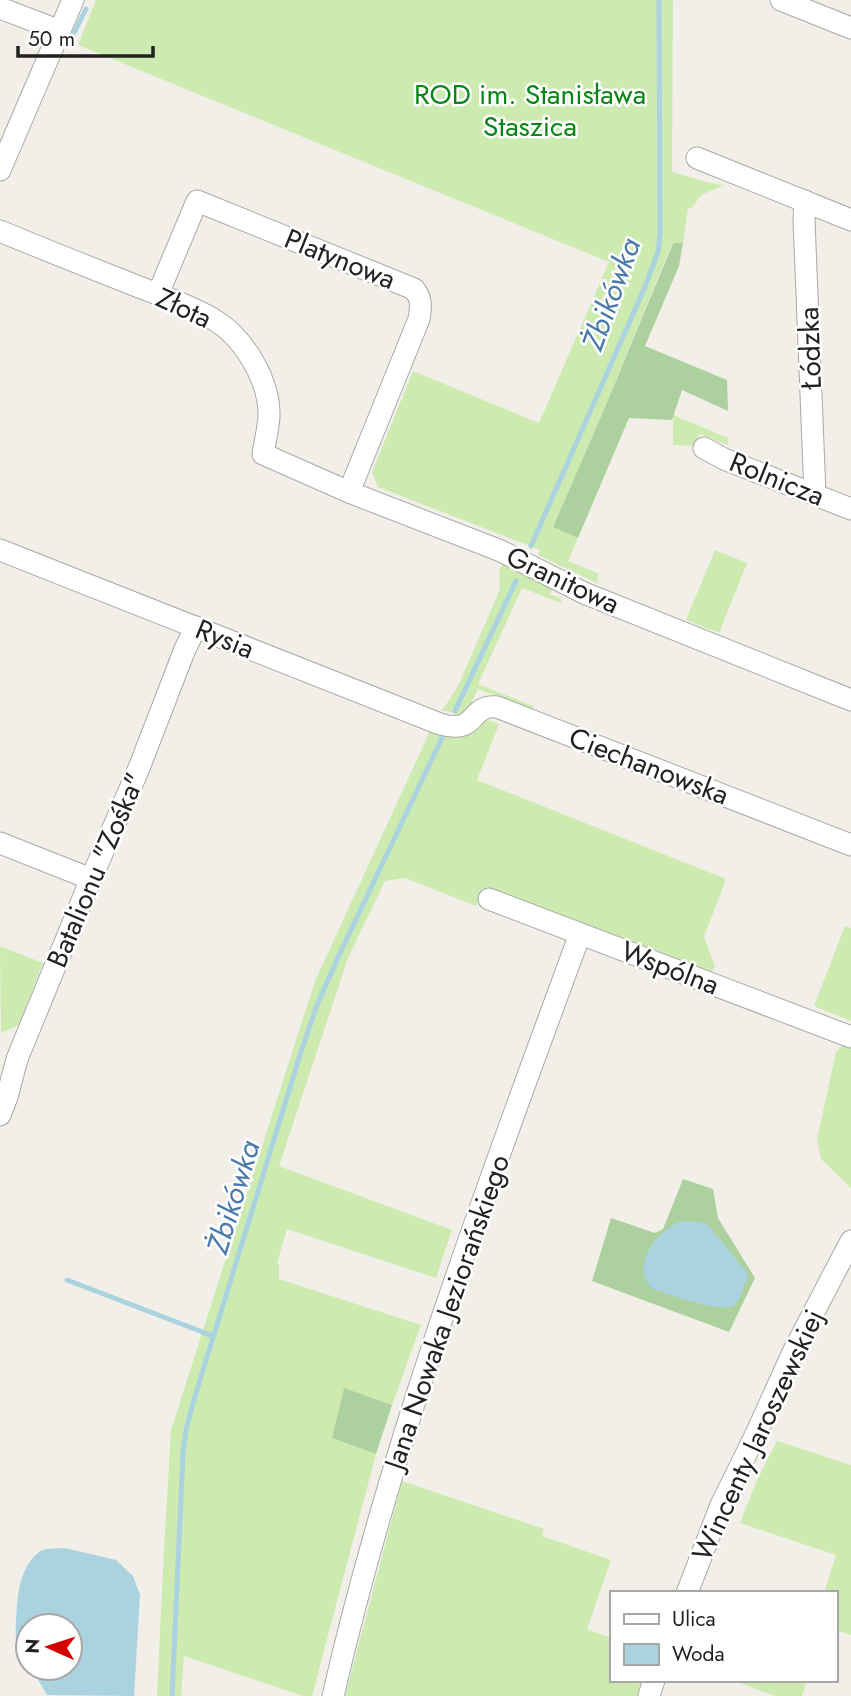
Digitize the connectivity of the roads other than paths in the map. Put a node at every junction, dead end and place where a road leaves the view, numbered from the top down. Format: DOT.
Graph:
graph roads {
  1 [pos="72,0"];
  2 [pos="781,0"];
  3 [pos="0,8"];
  4 [pos="851,27"];
  5 [pos="60,31"];
  6 [pos="697,158"];
  7 [pos="0,170"];
  8 [pos="805,201"];
  9 [pos="851,220"];
  10 [pos="0,231"];
  11 [pos="158,295"];
  12 [pos="704,448"];
  13 [pos="275,460"];
  14 [pos="349,492"];
  15 [pos="815,494"];
  16 [pos="851,509"];
  17 [pos="0,550"];
  18 [pos="196,627"];
  19 [pos="851,699"];
  20 [pos="451,727"];
  21 [pos="0,843"];
  22 [pos="851,845"];
  23 [pos="91,879"];
  24 [pos="489,899"];
  25 [pos="580,934"];
  26 [pos="851,1037"];
  27 [pos="8,1056"];
  28 [pos="0,1115"];
  29 [pos="851,1241"];
  30 [pos="688,1591"];
  31 [pos="333,1696"];
  1 -- 5 [label="street"];
  2 -- 4 [label="street"];
  3 -- 5 [label="street"];
  5 -- 7 [label="street"];
  6 -- 8 [label="street"];
  8 -- 9 [label="street"];
  8 -- 15 [label="street, Łódzka"];
  10 -- 11 [label="street, Złota"];
  11 -- 13 [label="street, Złota"];
  11 -- 14 [label="street, Platynowa"];
  12 -- 15 [label="street, Rolnicza"];
  13 -- 14 [label="street, Granitowa"];
  14 -- 19 [label="street, Granitowa"];
  15 -- 16 [label="street, Rolnicza"];
  17 -- 18 [label="street, Rysia"];
  18 -- 20 [label="street, Rysia"];
  18 -- 23 [label="street, Batalionu \"Zośka\""];
  20 -- 22 [label="street, Ciechanowska"];
  21 -- 23 [label="street"];
  23 -- 27 [label="street, Batalionu \"Zośka\""];
  24 -- 25 [label="street, Wspólna"];
  25 -- 26 [label="street, Wspólna"];
  25 -- 31 [label="street, Jana Nowaka Jeziorańskiego"];
  27 -- 28 [label="street, Batalionu \"Zośka\""];
  29 -- 30 [label="street, Wincenty Jaroszewskiej"];
}
